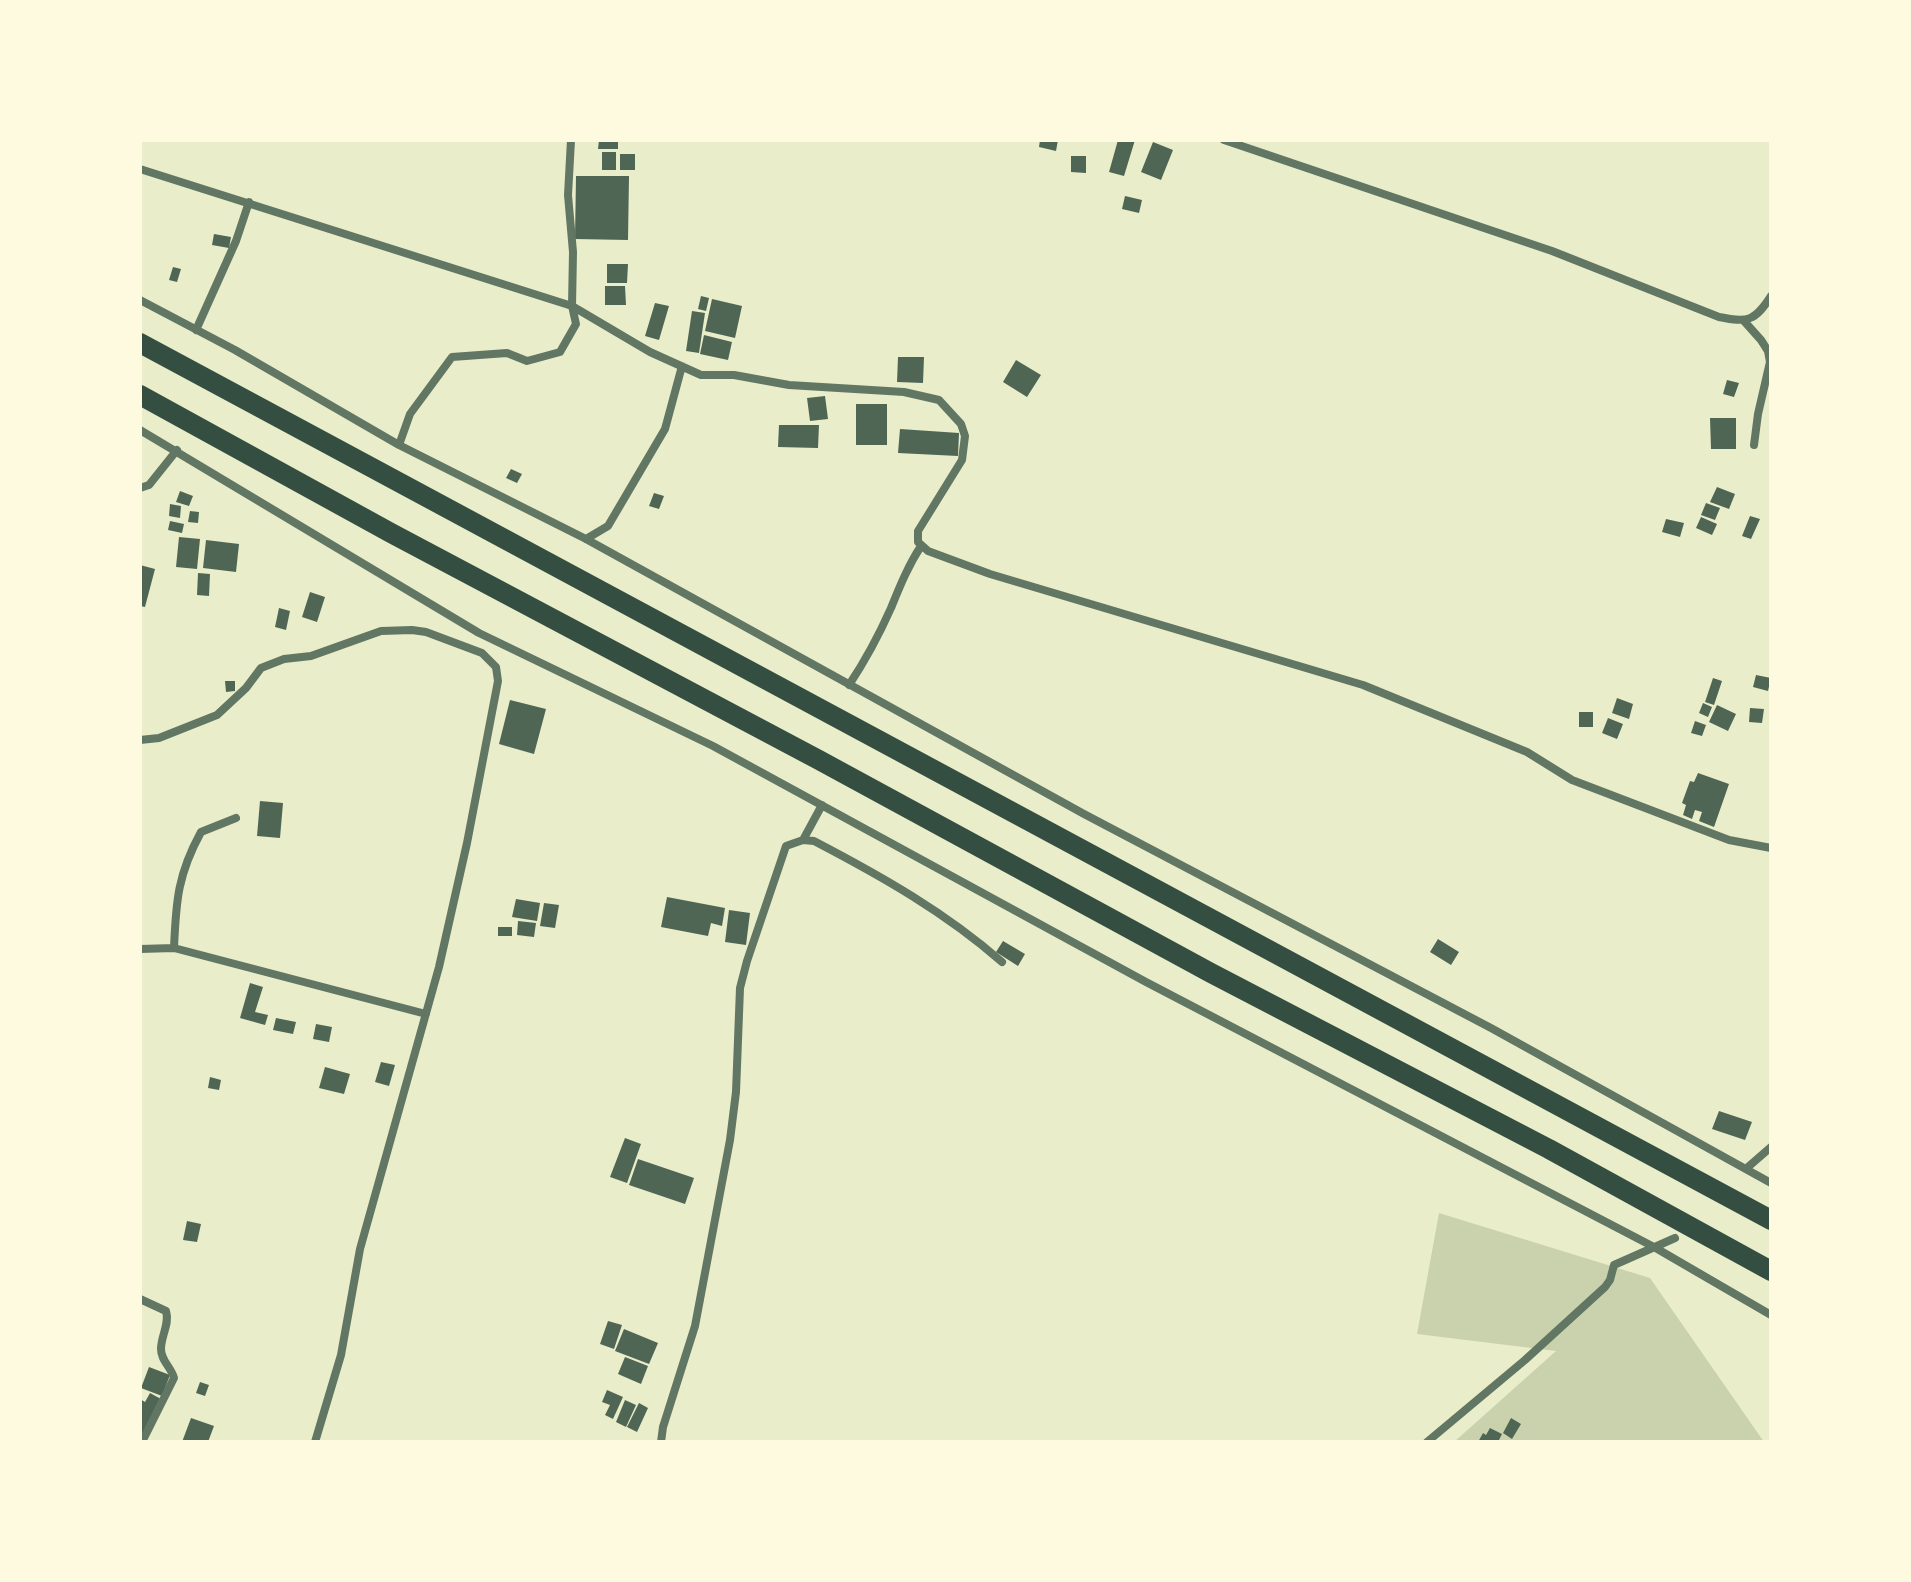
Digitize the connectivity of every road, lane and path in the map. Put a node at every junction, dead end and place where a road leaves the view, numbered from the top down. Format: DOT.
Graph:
graph roads {
  1 [pos="571,140"];
  2 [pos="1224,140"];
  3 [pos="140,169"];
  4 [pos="249,202"];
  5 [pos="1771,296"];
  6 [pos="140,300"];
  7 [pos="572,306"];
  8 [pos="1744,321"];
  9 [pos="196,330"];
  10 [pos="140,343"];
  11 [pos="682,366"];
  12 [pos="140,395"];
  13 [pos="140,430"];
  14 [pos="399,445"];
  15 [pos="1754,445"];
  16 [pos="177,450"];
  17 [pos="140,488"];
  18 [pos="586,539"];
  19 [pos="921,546"];
  20 [pos="849,685"];
  21 [pos="140,740"];
  22 [pos="822,805"];
  23 [pos="236,818"];
  24 [pos="803,840"];
  25 [pos="1771,848"];
  26 [pos="174,948"];
  27 [pos="140,949"];
  28 [pos="1002,962"];
  29 [pos="426,1014"];
  30 [pos="1771,1147"];
  31 [pos="1748,1167"];
  32 [pos="1771,1183"];
  33 [pos="1771,1220"];
  34 [pos="1675,1238"];
  35 [pos="1654,1247"];
  36 [pos="1771,1271"];
  37 [pos="140,1299"];
  38 [pos="1771,1315"];
  39 [pos="142,1442"];
  40 [pos="315,1442"];
  41 [pos="661,1442"];
  42 [pos="1427,1442"];
  1 -- 7 [label="street"];
  2 -- 8 [label="street"];
  3 -- 4 [label="street"];
  4 -- 7 [label="street"];
  4 -- 9 [label="street"];
  5 -- 8 [label="street"];
  6 -- 9 [label="street"];
  7 -- 11 [label="street"];
  7 -- 14 [label="street"];
  8 -- 15 [label="street"];
  9 -- 14 [label="street"];
  10 -- 33 [label="highway"];
  11 -- 18 [label="street"];
  11 -- 19 [label="street"];
  12 -- 36 [label="highway"];
  13 -- 16 [label="street"];
  14 -- 18 [label="street"];
  16 -- 17 [label="street"];
  16 -- 22 [label="street"];
  18 -- 20 [label="street"];
  19 -- 20 [label="street"];
  19 -- 25 [label="street"];
  20 -- 32 [label="street"];
  21 -- 29 [label="street"];
  22 -- 24 [label="street"];
  22 -- 35 [label="street"];
  23 -- 26 [label="street"];
  24 -- 28 [label="street"];
  24 -- 41 [label="street"];
  26 -- 27 [label="street"];
  26 -- 29 [label="street"];
  29 -- 40 [label="street"];
  30 -- 31 [label="street"];
  34 -- 35 [label="street"];
  35 -- 38 [label="street"];
  35 -- 42 [label="street"];
  37 -- 39 [label="street"];
}
